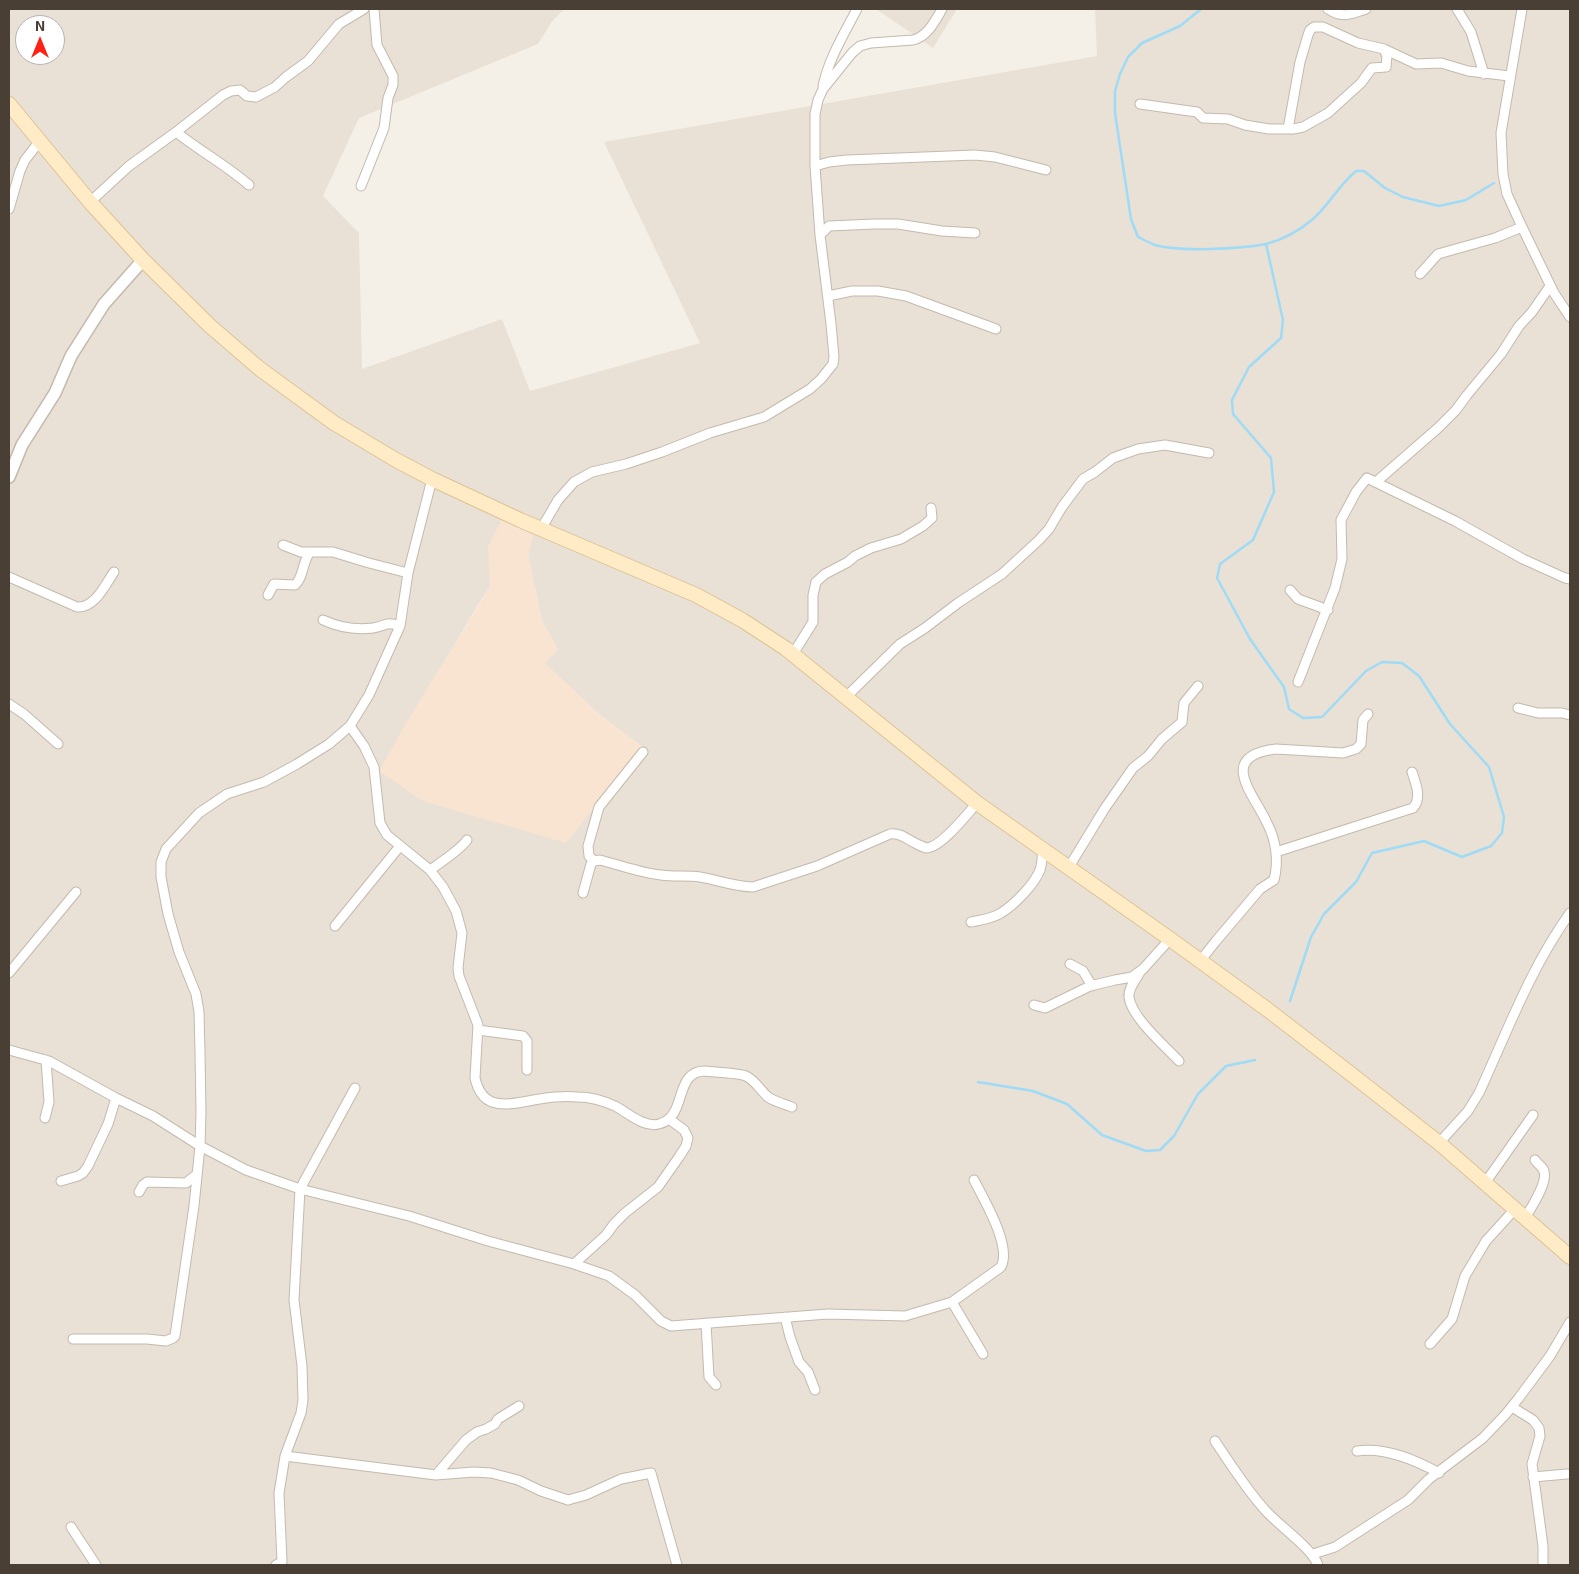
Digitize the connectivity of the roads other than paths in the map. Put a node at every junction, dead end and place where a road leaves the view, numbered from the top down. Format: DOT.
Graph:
graph roads {
  1 [pos="364,9"];
  2 [pos="374,9"];
  3 [pos="857,9"];
  4 [pos="942,9"];
  5 [pos="1328,9"];
  6 [pos="1366,9"];
  7 [pos="1458,9"];
  8 [pos="1522,9"];
  9 [pos="1384,49"];
  10 [pos="1484,74"];
  11 [pos="1510,76"];
  12 [pos="823,89"];
  13 [pos="9,104"];
  14 [pos="1140,104"];
  15 [pos="1288,129"];
  16 [pos="176,132"];
  17 [pos="40,142"];
  18 [pos="815,166"];
  19 [pos="1046,170"];
  20 [pos="250,185"];
  21 [pos="361,186"];
  22 [pos="90,202"];
  23 [pos="9,209"];
  24 [pos="1522,227"];
  25 [pos="975,233"];
  26 [pos="820,235"];
  27 [pos="143,260"];
  28 [pos="1420,274"];
  29 [pos="1550,286"];
  30 [pos="828,296"];
  31 [pos="1570,317"];
  32 [pos="996,329"];
  33 [pos="1209,453"];
  34 [pos="9,477"];
  35 [pos="432,479"];
  36 [pos="1376,482"];
  37 [pos="931,508"];
  38 [pos="540,529"];
  39 [pos="283,545"];
  40 [pos="310,552"];
  41 [pos="114,572"];
  42 [pos="408,573"];
  43 [pos="9,577"];
  44 [pos="1570,579"];
  45 [pos="1290,590"];
  46 [pos="268,595"];
  47 [pos="1328,610"];
  48 [pos="323,620"];
  49 [pos="400,626"];
  50 [pos="793,654"];
  51 [pos="1298,682"];
  52 [pos="1198,686"];
  53 [pos="846,697"];
  54 [pos="9,704"];
  55 [pos="1518,708"];
  56 [pos="1368,714"];
  57 [pos="1570,715"];
  58 [pos="350,726"];
  59 [pos="58,744"];
  60 [pos="643,752"];
  61 [pos="1412,772"];
  62 [pos="977,804"];
  63 [pos="467,840"];
  64 [pos="400,846"];
  65 [pos="1043,851"];
  66 [pos="1276,852"];
  67 [pos="594,861"];
  68 [pos="1069,867"];
  69 [pos="430,870"];
  70 [pos="76,892"];
  71 [pos="582,893"];
  72 [pos="1570,913"];
  73 [pos="971,922"];
  74 [pos="335,926"];
  75 [pos="1170,939"];
  76 [pos="1200,961"];
  77 [pos="1070,964"];
  78 [pos="1143,969"];
  79 [pos="9,973"];
  80 [pos="1092,986"];
  81 [pos="1034,1006"];
  82 [pos="478,1030"];
  83 [pos="9,1052"];
  84 [pos="46,1060"];
  85 [pos="1179,1061"];
  86 [pos="527,1070"];
  87 [pos="355,1088"];
  88 [pos="116,1098"];
  89 [pos="792,1108"];
  90 [pos="1533,1114"];
  91 [pos="45,1118"];
  92 [pos="669,1119"];
  93 [pos="1438,1143"];
  94 [pos="200,1146"];
  95 [pos="1535,1160"];
  96 [pos="197,1174"];
  97 [pos="974,1180"];
  98 [pos="61,1181"];
  99 [pos="1485,1183"];
  100 [pos="300,1189"];
  101 [pos="139,1192"];
  102 [pos="1520,1214"];
  103 [pos="1570,1257"];
  104 [pos="574,1264"];
  105 [pos="952,1302"];
  106 [pos="785,1317"];
  107 [pos="1570,1322"];
  108 [pos="706,1323"];
  109 [pos="73,1339"];
  110 [pos="1430,1344"];
  111 [pos="983,1354"];
  112 [pos="716,1385"];
  113 [pos="815,1390"];
  114 [pos="519,1406"];
  115 [pos="1512,1407"];
  116 [pos="1215,1441"];
  117 [pos="1357,1451"];
  118 [pos="285,1456"];
  119 [pos="1438,1473"];
  120 [pos="1567,1474"];
  121 [pos="436,1475"];
  122 [pos="1533,1477"];
  123 [pos="71,1527"];
  124 [pos="1313,1554"];
  125 [pos="280,1564"];
  126 [pos="96,1565"];
  127 [pos="677,1565"];
  128 [pos="1318,1565"];
  129 [pos="1543,1565"];
  1 -- 16 [label="street"];
  2 -- 21 [label="street"];
  3 -- 12 [label="street"];
  4 -- 12 [label="street"];
  5 -- 6 [label="street"];
  7 -- 10 [label="street"];
  8 -- 11 [label="street"];
  9 -- 10 [label="street"];
  9 -- 15 [label="street"];
  9 -- 15 [label="street"];
  10 -- 11 [label="street"];
  11 -- 24 [label="street"];
  12 -- 18 [label="street"];
  13 -- 17 [label="main road"];
  14 -- 15 [label="street"];
  16 -- 20 [label="street"];
  16 -- 22 [label="street"];
  17 -- 22 [label="main road"];
  17 -- 23 [label="street"];
  18 -- 19 [label="street"];
  18 -- 26 [label="street"];
  22 -- 27 [label="main road"];
  24 -- 28 [label="street"];
  24 -- 29 [label="street"];
  25 -- 26 [label="street"];
  26 -- 30 [label="street"];
  27 -- 34 [label="street"];
  27 -- 35 [label="main road"];
  29 -- 31 [label="street"];
  29 -- 36 [label="street"];
  30 -- 32 [label="street"];
  30 -- 38 [label="street"];
  33 -- 53 [label="street"];
  35 -- 38 [label="main road"];
  35 -- 42 [label="street"];
  36 -- 44 [label="street"];
  36 -- 47 [label="street"];
  37 -- 50 [label="street"];
  38 -- 50 [label="main road"];
  39 -- 40 [label="street"];
  40 -- 42 [label="street"];
  40 -- 46 [label="street"];
  41 -- 43 [label="street"];
  42 -- 49 [label="street"];
  45 -- 47 [label="street"];
  47 -- 51 [label="street"];
  48 -- 49 [label="street"];
  49 -- 58 [label="street"];
  50 -- 53 [label="main road"];
  52 -- 68 [label="street"];
  53 -- 62 [label="main road"];
  54 -- 59 [label="street"];
  55 -- 57 [label="street"];
  56 -- 66 [label="street"];
  58 -- 64 [label="street"];
  58 -- 94 [label="street"];
  60 -- 67 [label="street"];
  61 -- 66 [label="street"];
  62 -- 65 [label="main road"];
  62 -- 67 [label="street"];
  63 -- 69 [label="street"];
  64 -- 69 [label="street"];
  64 -- 74 [label="street"];
  65 -- 68 [label="main road"];
  65 -- 73 [label="street"];
  66 -- 76 [label="street"];
  67 -- 71 [label="street"];
  68 -- 75 [label="main road"];
  69 -- 82 [label="street"];
  70 -- 79 [label="street"];
  72 -- 93 [label="street"];
  75 -- 76 [label="main road"];
  75 -- 78 [label="street"];
  76 -- 93 [label="main road"];
  77 -- 80 [label="street"];
  78 -- 80 [label="street"];
  78 -- 85 [label="street"];
  80 -- 81 [label="street"];
  82 -- 86 [label="street"];
  82 -- 92 [label="street"];
  83 -- 84 [label="street"];
  84 -- 88 [label="street"];
  84 -- 91 [label="street"];
  87 -- 100 [label="street"];
  88 -- 94 [label="street"];
  88 -- 98 [label="street"];
  89 -- 92 [label="street"];
  90 -- 99 [label="street"];
  92 -- 104 [label="street"];
  93 -- 99 [label="main road"];
  94 -- 96 [label="street"];
  94 -- 100 [label="street"];
  95 -- 102 [label="street"];
  96 -- 101 [label="street"];
  96 -- 109 [label="street"];
  97 -- 105 [label="street"];
  99 -- 102 [label="main road"];
  100 -- 104 [label="street"];
  100 -- 118 [label="street"];
  102 -- 103 [label="main road"];
  102 -- 110 [label="street"];
  104 -- 108 [label="street"];
  105 -- 106 [label="street"];
  105 -- 111 [label="street"];
  106 -- 108 [label="street"];
  106 -- 113 [label="street"];
  107 -- 115 [label="street"];
  108 -- 112 [label="street"];
  114 -- 121 [label="street"];
  115 -- 119 [label="street"];
  115 -- 122 [label="street"];
  116 -- 124 [label="street"];
  117 -- 119 [label="street"];
  118 -- 121 [label="street"];
  118 -- 125 [label="street"];
  119 -- 124 [label="street"];
  120 -- 122 [label="street"];
  121 -- 127 [label="street"];
  122 -- 129 [label="street"];
  123 -- 126 [label="street"];
  124 -- 128 [label="street"];
}
